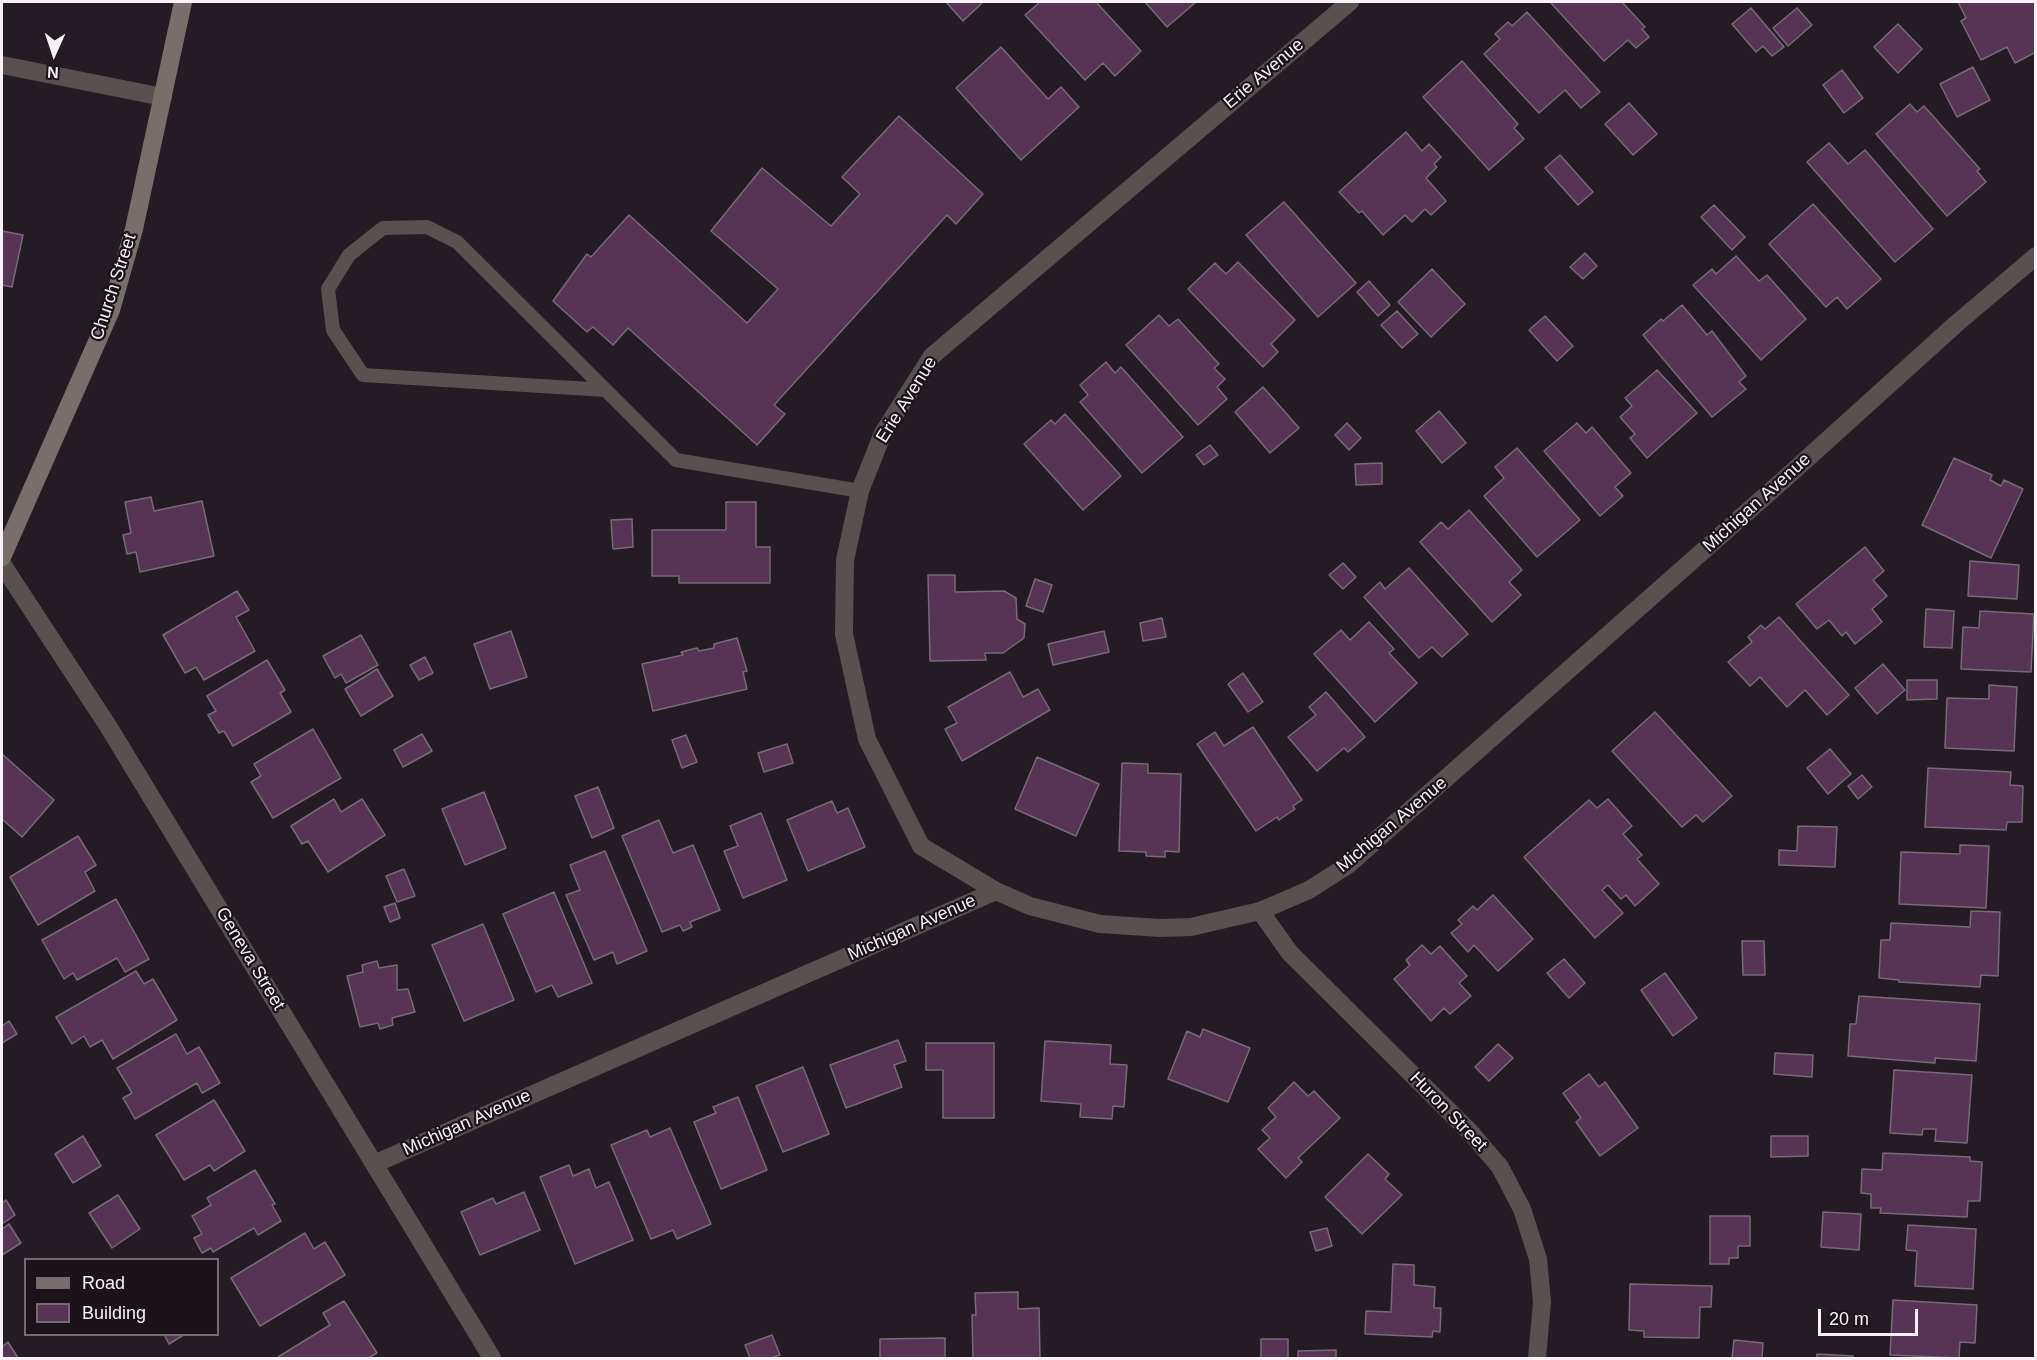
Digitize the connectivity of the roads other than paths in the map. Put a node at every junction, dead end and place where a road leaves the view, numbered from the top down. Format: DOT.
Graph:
graph roads {
  1 [pos="183,2"];
  2 [pos="1350,2"];
  3 [pos="2,65"];
  4 [pos="163,97"];
  5 [pos="2036,256"];
  6 [pos="606,390"];
  7 [pos="860,490"];
  8 [pos="2,557"];
  9 [pos="2,564"];
  10 [pos="996,891"];
  11 [pos="1260,911"];
  12 [pos="374,1164"];
  13 [pos="492,1359"];
  14 [pos="1537,1359"];
  1 -- 4 [label="main road, Church Street"];
  2 -- 7 [label="street, Erie Avenue"];
  3 -- 4 [label="street"];
  4 -- 8 [label="main road, Church Street"];
  5 -- 11 [label="street, Michigan Avenue"];
  6 -- 6 [label="lane"];
  6 -- 7 [label="lane"];
  7 -- 10 [label="street, Erie Avenue"];
  9 -- 12 [label="street, Geneva Street"];
  10 -- 11 [label="street, Michigan Avenue"];
  10 -- 12 [label="street, Michigan Avenue"];
  11 -- 14 [label="street, Huron Street"];
  12 -- 13 [label="street, Geneva Street"];
}
